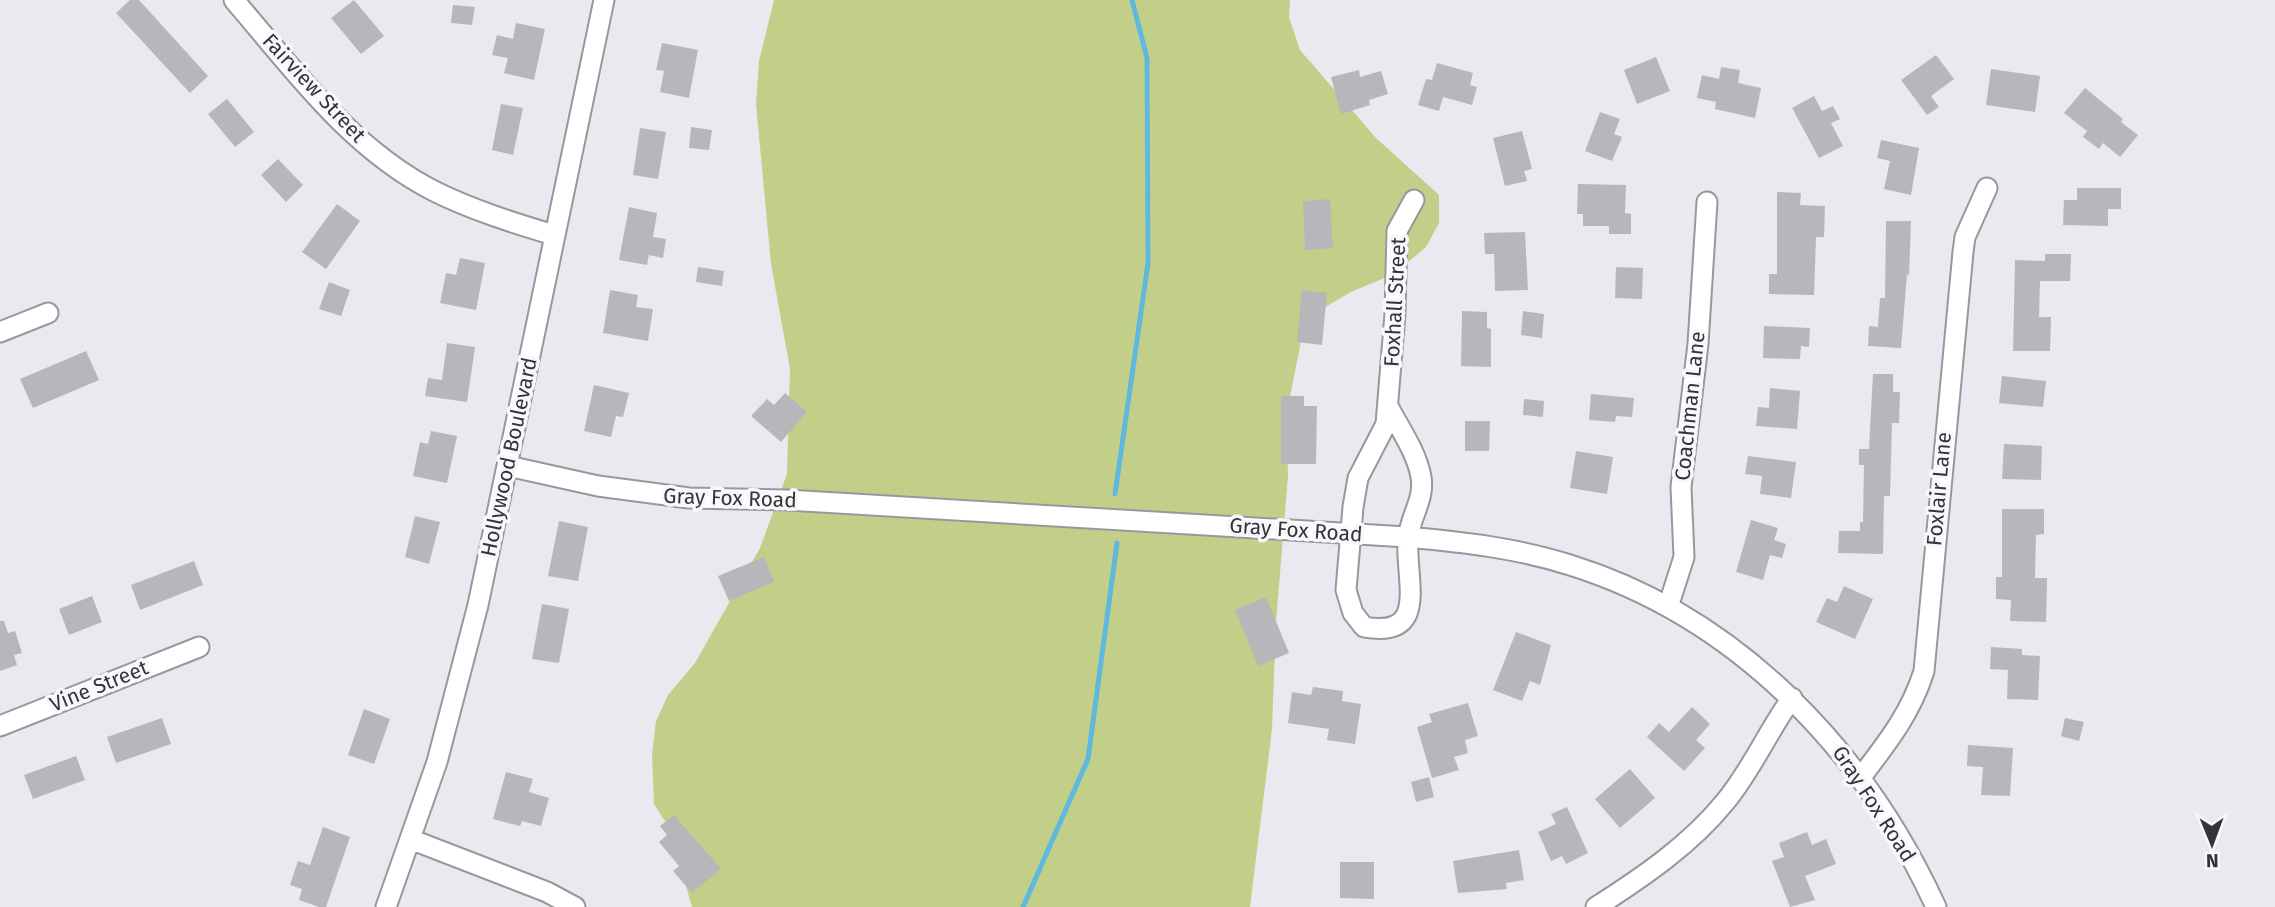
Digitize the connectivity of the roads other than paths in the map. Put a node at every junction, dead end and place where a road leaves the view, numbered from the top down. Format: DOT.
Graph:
graph roads {
  1 [pos="234,0"];
  2 [pos="604,0"];
  3 [pos="1987,188"];
  4 [pos="1414,200"];
  5 [pos="1707,202"];
  6 [pos="554,235"];
  7 [pos="48,313"];
  8 [pos="0,332"];
  9 [pos="1389,408"];
  10 [pos="508,466"];
  11 [pos="1351,533"];
  12 [pos="1408,537"];
  13 [pos="1668,607"];
  14 [pos="199,647"];
  15 [pos="1792,698"];
  16 [pos="0,726"];
  17 [pos="1861,777"];
  18 [pos="410,839"];
  19 [pos="386,907"];
  20 [pos="575,907"];
  21 [pos="1597,907"];
  22 [pos="1936,907"];
  1 -- 6 [label="street, Fairview Street"];
  2 -- 6 [label="street, Hollywood Boulevard"];
  3 -- 17 [label="street, Foxlair Lane"];
  4 -- 9 [label="street, Foxhall Street"];
  5 -- 13 [label="street, Coachman Lane"];
  6 -- 10 [label="street, Hollywood Boulevard"];
  7 -- 8 [label="street"];
  9 -- 11 [label="street, Foxhall Street"];
  9 -- 12 [label="street, Foxhall Street"];
  10 -- 11 [label="street, Gray Fox Road"];
  10 -- 18 [label="street, Hollywood Boulevard"];
  11 -- 12 [label="street, Gray Fox Road"];
  11 -- 12 [label="street, Foxhall Street"];
  12 -- 13 [label="street, Gray Fox Road"];
  13 -- 15 [label="street, Gray Fox Road"];
  14 -- 16 [label="street, Vine Street"];
  15 -- 17 [label="street, Gray Fox Road"];
  15 -- 21 [label="street"];
  17 -- 22 [label="street, Gray Fox Road"];
  18 -- 19 [label="street, Hollywood Boulevard"];
  18 -- 20 [label="street"];
}
